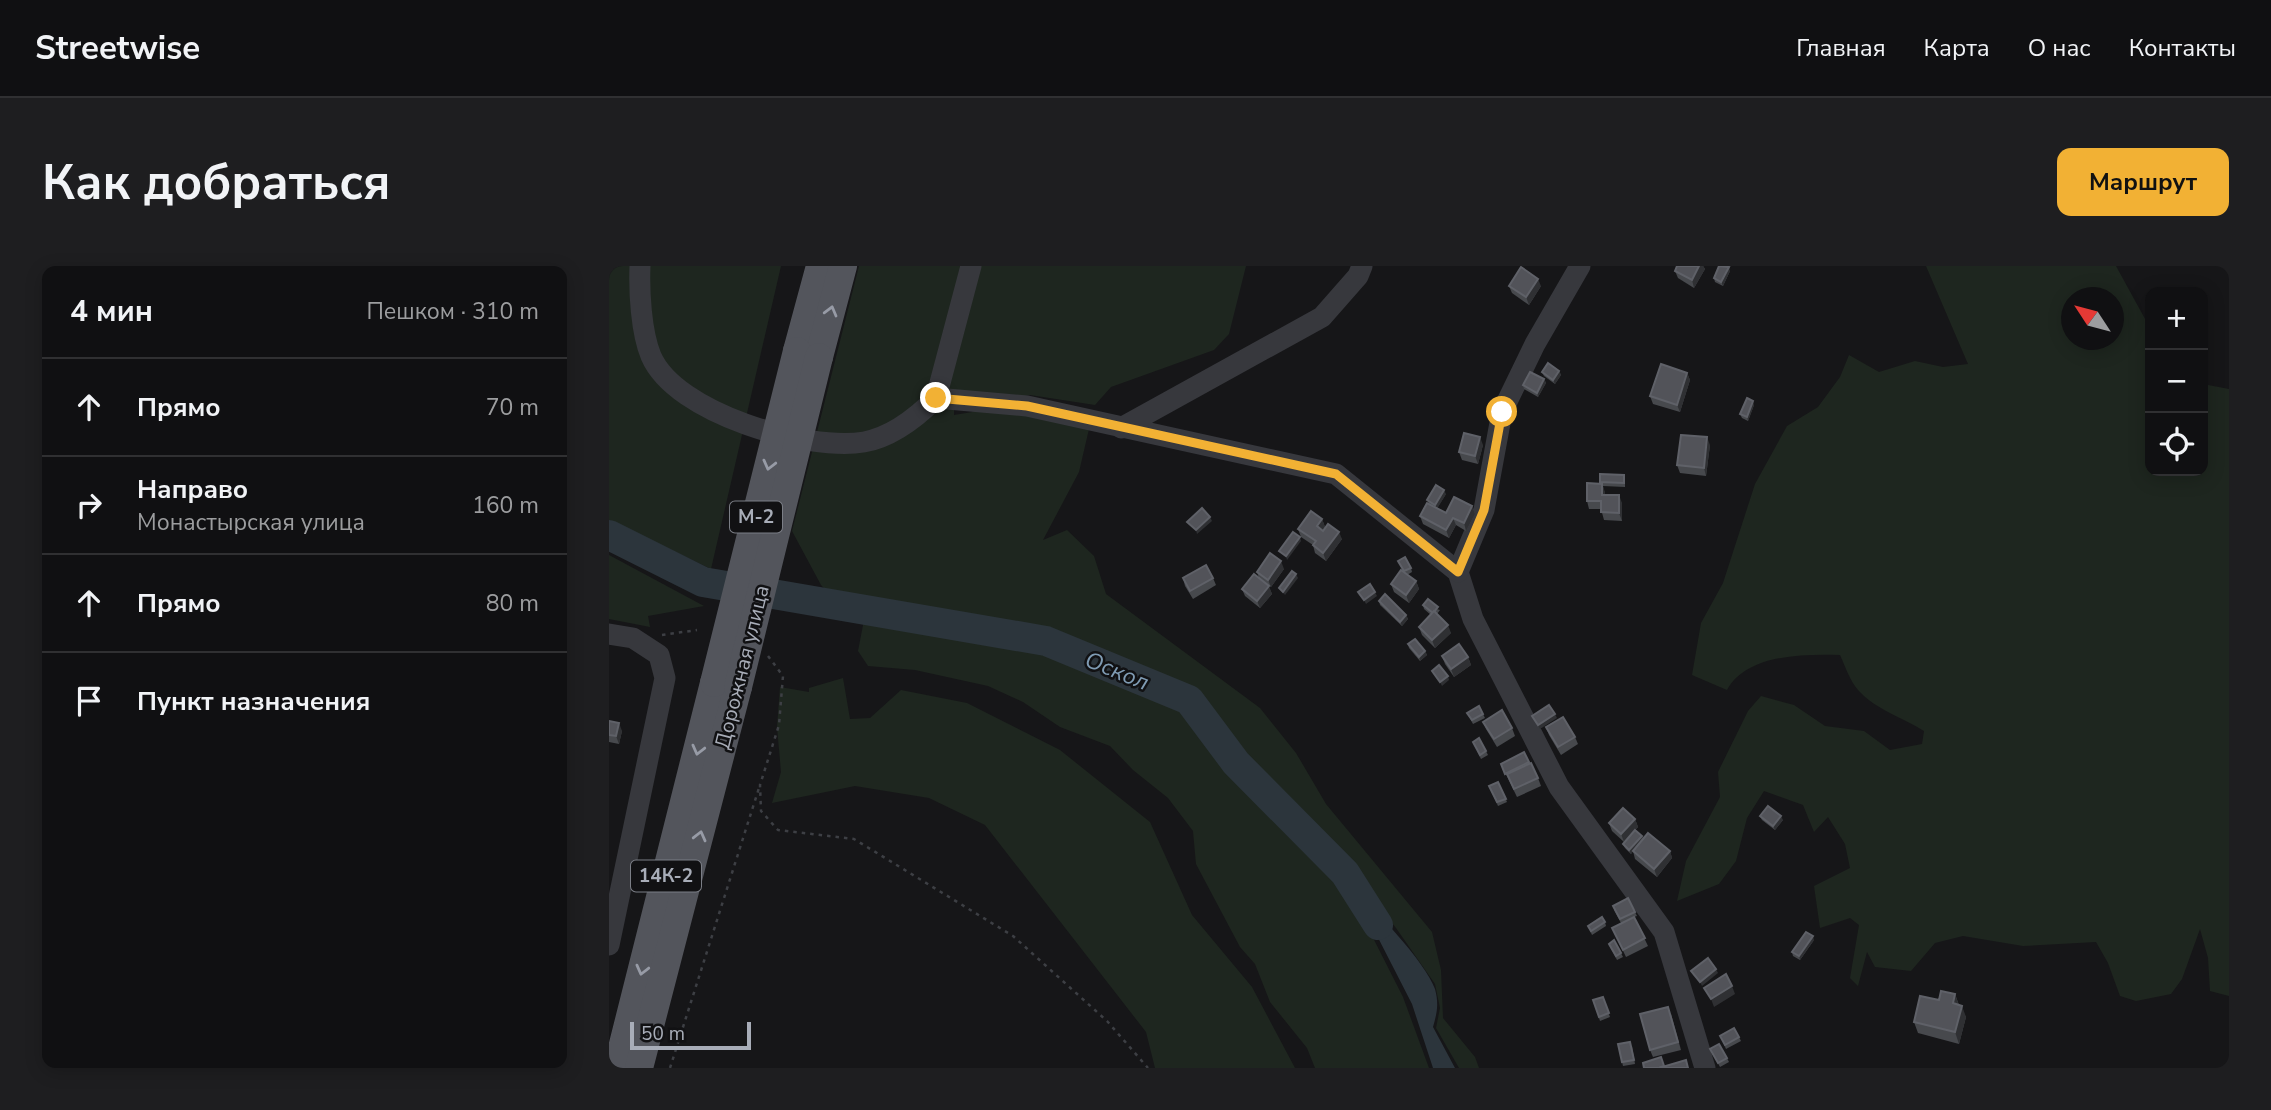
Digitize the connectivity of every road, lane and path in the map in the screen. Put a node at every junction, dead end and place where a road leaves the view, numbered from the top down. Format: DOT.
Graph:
graph roads {
  1 [pos="640,266"];
  2 [pos="820,266"];
  3 [pos="843,266"];
  4 [pos="971,266"];
  5 [pos="1362,266"];
  6 [pos="1580,266"];
  7 [pos="808,354"];
  8 [pos="936,398"];
  9 [pos="1121,428"];
  10 [pos="1458,572"];
  11 [pos="697,630"];
  12 [pos="609,634"];
  13 [pos="633,638"];
  14 [pos="763,650"];
  15 [pos="726,685"];
  16 [pos="759,785"];
  17 [pos="609,944"];
  18 [pos="617,1068"];
  19 [pos="639,1068"];
  20 [pos="670,1068"];
  21 [pos="1148,1068"];
  22 [pos="1705,1068"];
  1 -- 8 [label="street"];
  2 -- 7 [label="main road, Дорожная улица / М-2"];
  7 -- 3 [label="main road, Дорожная улица / М-2, one-way"];
  4 -- 8 [label="street"];
  5 -- 9 [label="street"];
  6 -- 10 [label="street"];
  7 -- 15 [label="main road, Дорожная улица / М-2, bridge"];
  8 -- 9 [label="street"];
  9 -- 10 [label="street"];
  10 -- 22 [label="street"];
  11 -- 13 [label="path"];
  12 -- 13 [label="street"];
  13 -- 17 [label="street"];
  14 -- 16 [label="path"];
  15 -- 18 [label="main road, Дорожная улица / 14К-2, one-way"];
  19 -- 15 [label="main road, Дорожная улица / 14К-2, one-way"];
  16 -- 20 [label="path"];
  16 -- 21 [label="path"];
}
